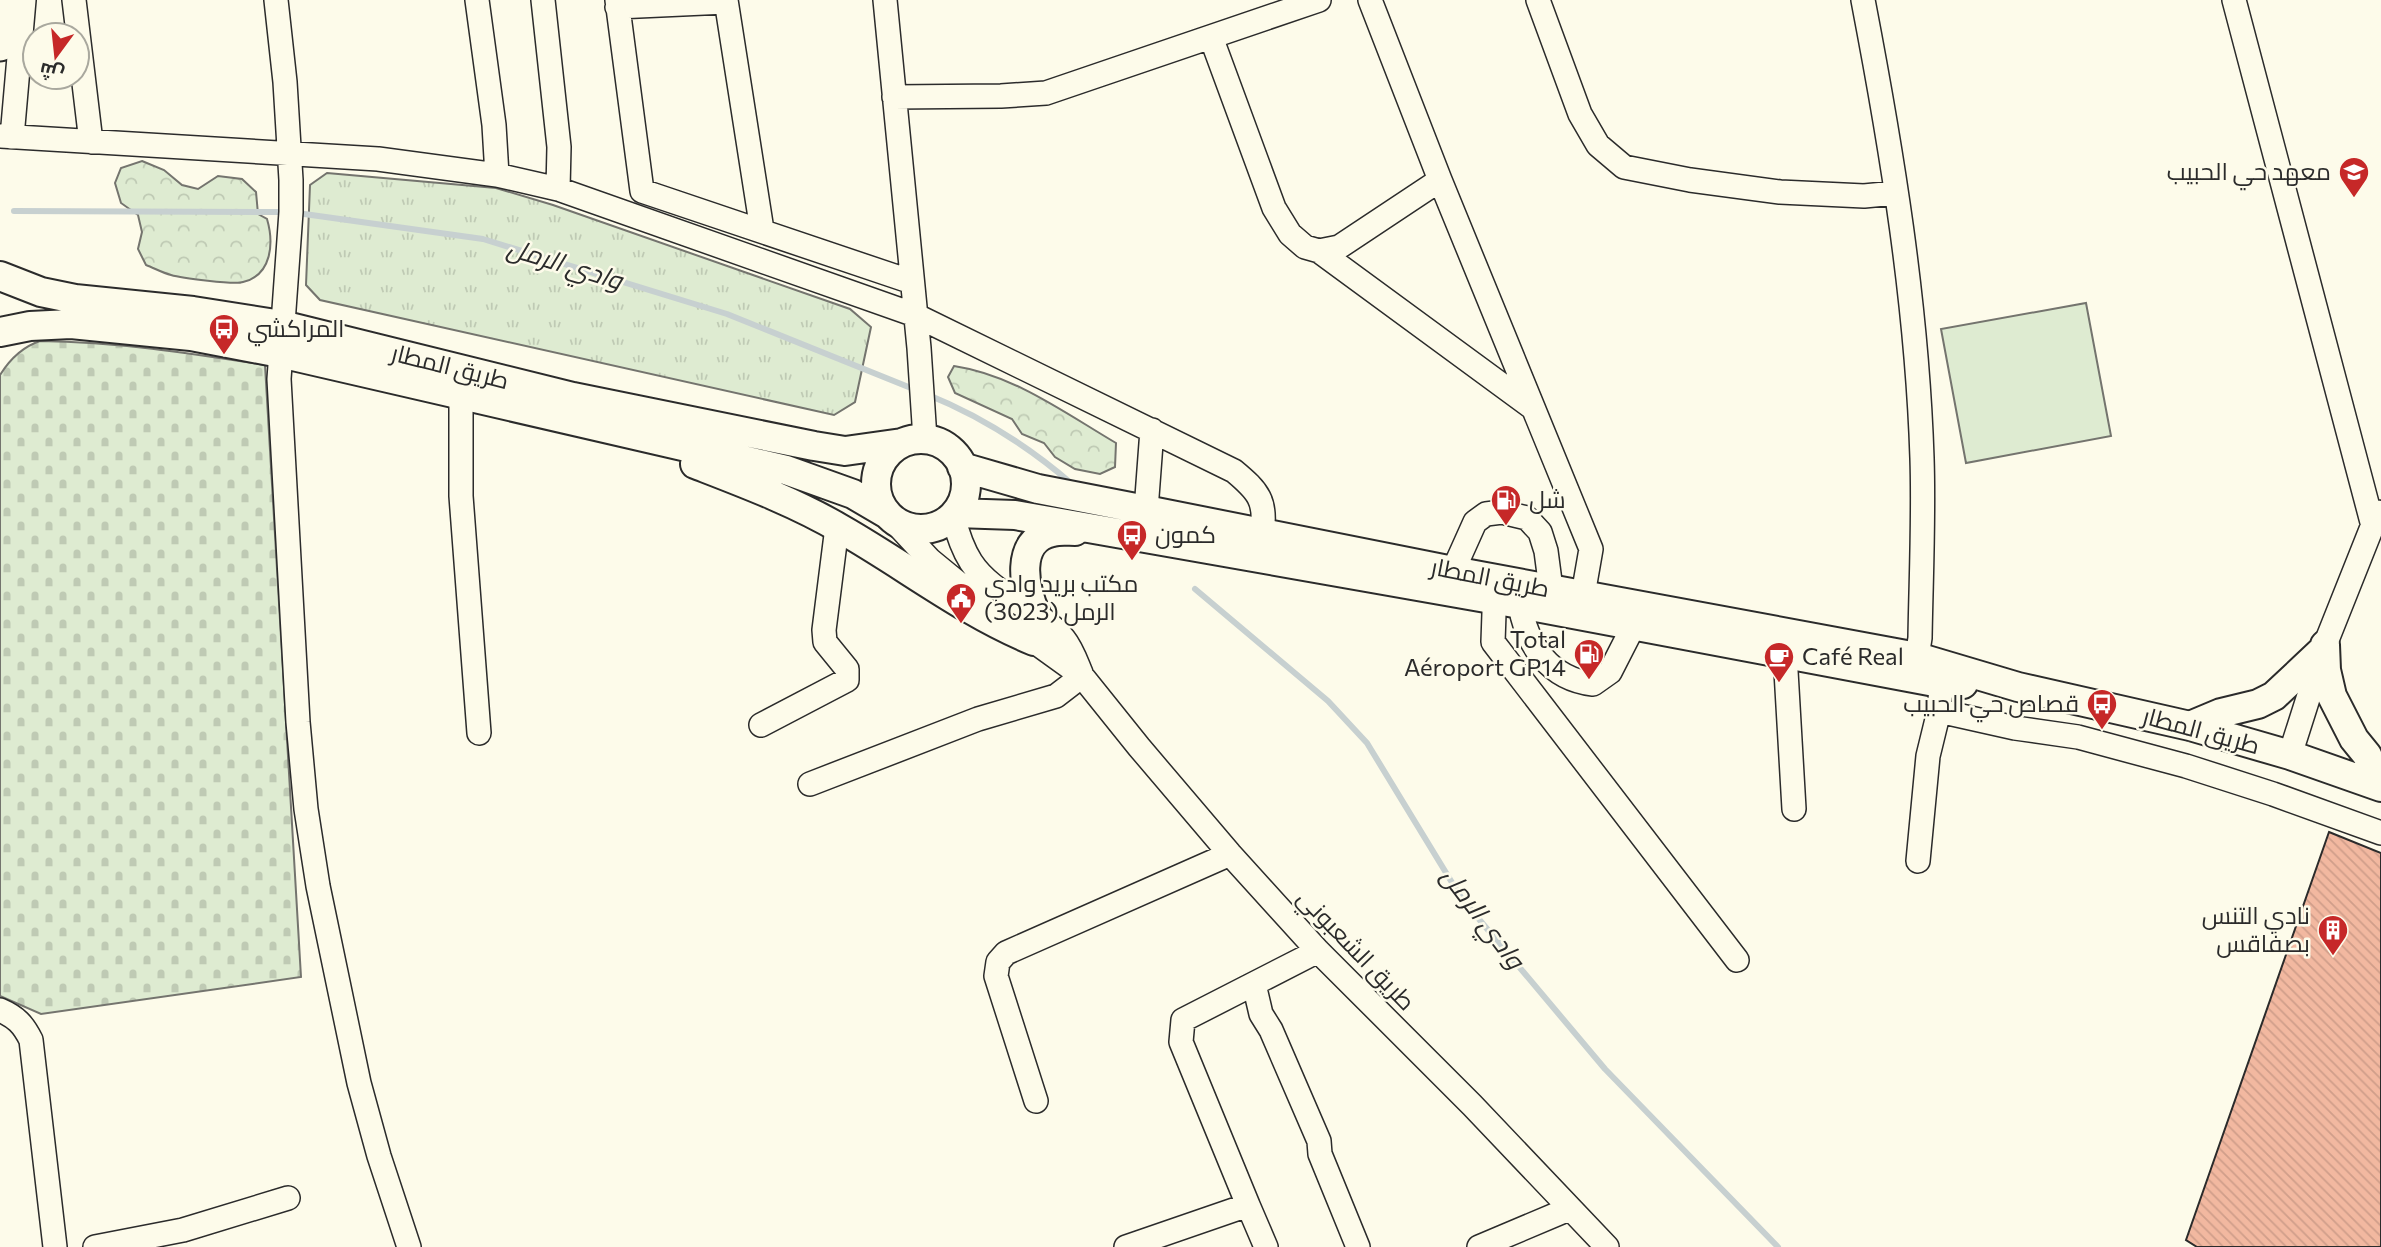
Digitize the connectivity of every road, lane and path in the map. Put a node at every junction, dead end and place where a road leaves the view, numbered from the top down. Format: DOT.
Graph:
graph roads {
  1 [pos="5,0"];
  2 [pos="24,0"];
  3 [pos="74,0"];
  4 [pos="276,0"];
  5 [pos="477,0"];
  6 [pos="543,0"];
  7 [pos="884,0"];
  8 [pos="1319,0"];
  9 [pos="1370,0"];
  10 [pos="1538,0"];
  11 [pos="1863,0"];
  12 [pos="2234,0"];
  13 [pos="726,1"];
  14 [pos="617,3"];
  15 [pos="1211,37"];
  16 [pos="0,44"];
  17 [pos="894,97"];
  18 [pos="6,136"];
  19 [pos="91,142"];
  20 [pos="289,152"];
  21 [pos="497,175"];
  22 [pos="1440,180"];
  23 [pos="558,189"];
  24 [pos="642,191"];
  25 [pos="1895,192"];
  26 [pos="632,215"];
  27 [pos="762,230"];
  28 [pos="1320,251"];
  29 [pos="0,276"];
  30 [pos="912,282"];
  31 [pos="915,315"];
  32 [pos="0,332"];
  33 [pos="281,339"];
  34 [pos="461,396"];
  35 [pos="1533,408"];
  36 [pos="566,419"];
  37 [pos="1152,430"];
  38 [pos="913,441"];
  39 [pos="962,467"];
  40 [pos="1146,510"];
  41 [pos="955,514"];
  42 [pos="2377,515"];
  43 [pos="889,517"];
  44 [pos="837,527"];
  45 [pos="1097,530"];
  46 [pos="1262,533"];
  47 [pos="1453,571"];
  48 [pos="1551,589"];
  49 [pos="1503,594"];
  50 [pos="1583,595"];
  51 [pos="1634,625"];
  52 [pos="1035,628"];
  53 [pos="2325,647"];
  54 [pos="1785,654"];
  55 [pos="1934,668"];
  56 [pos="1082,676"];
  57 [pos="1939,710"];
  58 [pos="761,725"];
  59 [pos="2190,726"];
  60 [pos="479,733"];
  61 [pos="2290,755"];
  62 [pos="810,784"];
  63 [pos="2381,787"];
  64 [pos="1794,808"];
  65 [pos="2381,833"];
  66 [pos="1230,854"];
  67 [pos="1918,861"];
  68 [pos="1318,951"];
  69 [pos="1737,960"];
  70 [pos="1254,984"];
  71 [pos="0,1010"];
  72 [pos="1036,1101"];
  73 [pos="288,1198"];
  74 [pos="1248,1205"];
  75 [pos="1569,1209"];
  76 [pos="55,1247"];
  77 [pos="95,1247"];
  78 [pos="409,1247"];
  79 [pos="1126,1247"];
  80 [pos="1266,1247"];
  81 [pos="1357,1247"];
  82 [pos="1479,1247"];
  83 [pos="1606,1247"];
  1 -- 16 [label="highway"];
  2 -- 18 [label="street"];
  3 -- 19 [label="street"];
  4 -- 20 [label="street"];
  5 -- 21 [label="street"];
  6 -- 23 [label="street"];
  7 -- 17 [label="street"];
  8 -- 15 [label="street"];
  9 -- 22 [label="street"];
  10 -- 25 [label="street"];
  11 -- 25 [label="street"];
  12 -- 42 [label="street"];
  13 -- 14 [label="street"];
  13 -- 27 [label="street"];
  14 -- 24 [label="street"];
  15 -- 17 [label="street"];
  15 -- 28 [label="street"];
  17 -- 30 [label="street"];
  18 -- 19 [label="street"];
  19 -- 20 [label="street"];
  20 -- 21 [label="street"];
  20 -- 33 [label="street"];
  21 -- 23 [label="street"];
  22 -- 28 [label="street"];
  22 -- 35 [label="street"];
  23 -- 26 [label="street"];
  24 -- 26 [label="street"];
  24 -- 27 [label="street"];
  25 -- 55 [label="street"];
  26 -- 31 [label="street"];
  27 -- 30 [label="street"];
  28 -- 35 [label="street"];
  29 -- 33 [label="main road, طريق المطار"];
  30 -- 31 [label="street"];
  31 -- 37 [label="street"];
  31 -- 38 [label="street"];
  32 -- 33 [label="main road, طريق المطار"];
  33 -- 34 [label="main road, طريق المطار"];
  33 -- 38 [label="main road, طريق المطار"];
  33 -- 78 [label="street"];
  34 -- 36 [label="main road, طريق المطار"];
  34 -- 60 [label="street"];
  35 -- 50 [label="street"];
  36 -- 43 [label="main road, طريق المطار"];
  36 -- 44 [label="main road"];
  37 -- 40 [label="street"];
  37 -- 46 [label="street"];
  38 -- 39 [label="main road"];
  38 -- 43 [label="main road"];
  39 -- 40 [label="main road, طريق المطار"];
  39 -- 41 [label="main road"];
  40 -- 46 [label="main road, طريق المطار"];
  41 -- 43 [label="main road"];
  41 -- 45 [label="main road, طريق المطار"];
  41 -- 52 [label="street, طريق الشعبوني"];
  42 -- 53 [label="street"];
  43 -- 52 [label="street, طريق الشعبوني"];
  44 -- 52 [label="main road"];
  44 -- 58 [label="street"];
  45 -- 49 [label="main road, طريق المطار"];
  45 -- 52 [label="main road"];
  46 -- 47 [label="main road, طريق المطار"];
  47 -- 48 [label="street"];
  47 -- 49 [label="main road, طريق المطار"];
  48 -- 49 [label="main road, طريق المطار"];
  48 -- 50 [label="main road, طريق المطار"];
  49 -- 51 [label="main road, طريق المطار"];
  49 -- 51 [label="street"];
  49 -- 69 [label="street"];
  50 -- 55 [label="main road, طريق المطار"];
  51 -- 54 [label="main road, طريق المطار"];
  52 -- 56 [label="street, طريق الشعبوني"];
  53 -- 59 [label="main road"];
  53 -- 61 [label="street"];
  53 -- 63 [label="main road"];
  54 -- 55 [label="main road, طريق المطار"];
  54 -- 64 [label="street"];
  55 -- 57 [label="street"];
  55 -- 59 [label="main road, طريق المطار"];
  56 -- 62 [label="street"];
  56 -- 66 [label="street, طريق الشعبوني"];
  57 -- 65 [label="street"];
  57 -- 67 [label="street"];
  59 -- 61 [label="main road, طريق المطار"];
  61 -- 63 [label="main road, طريق المطار"];
  66 -- 68 [label="street, طريق الشعبوني"];
  66 -- 72 [label="street"];
  68 -- 70 [label="street"];
  68 -- 75 [label="street, طريق الشعبوني"];
  70 -- 74 [label="street"];
  70 -- 81 [label="street"];
  71 -- 76 [label="street"];
  73 -- 77 [label="street"];
  74 -- 79 [label="street"];
  74 -- 80 [label="street"];
  75 -- 82 [label="street"];
  75 -- 83 [label="street, طريق الشعبوني"];
}
